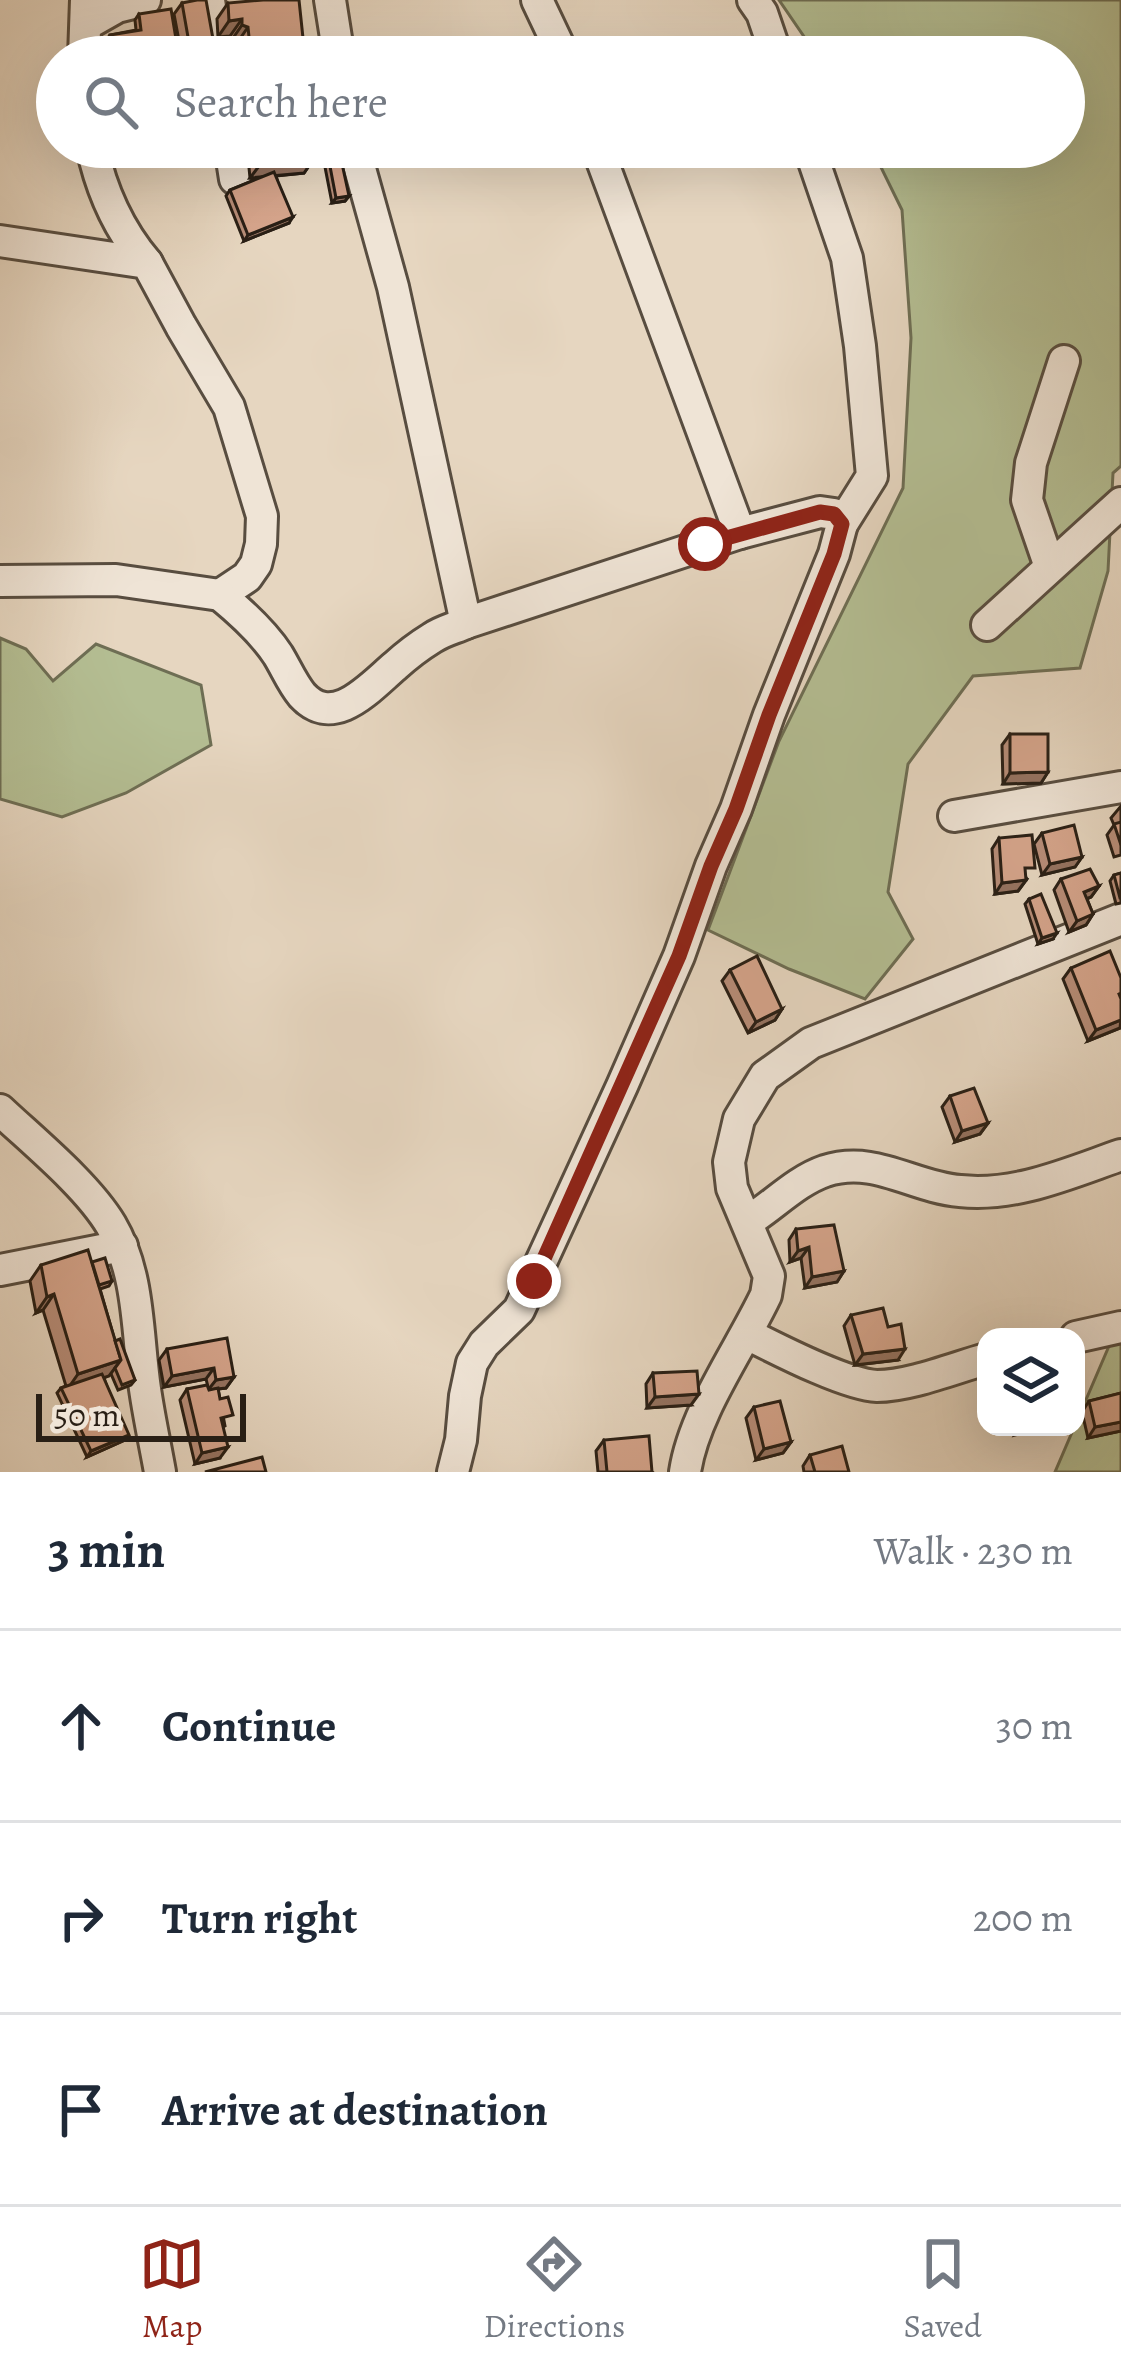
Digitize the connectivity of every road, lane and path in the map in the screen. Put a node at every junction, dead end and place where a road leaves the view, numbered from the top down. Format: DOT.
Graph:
graph roads {
  1 [pos="146,0"];
  2 [pos="208,0"];
  3 [pos="330,0"];
  4 [pos="537,0"];
  5 [pos="753,0"];
  6 [pos="87,12"];
  7 [pos="214,36"];
  8 [pos="336,36"];
  9 [pos="554,36"];
  10 [pos="770,36"];
  11 [pos="100,168"];
  12 [pos="233,168"];
  13 [pos="360,168"];
  14 [pos="605,168"];
  15 [pos="816,168"];
  16 [pos="235,179"];
  17 [pos="0,241"];
  18 [pos="147,263"];
  19 [pos="1064,361"];
  20 [pos="1121,503"];
  21 [pos="842,524"];
  22 [pos="740,533"];
  23 [pos="1050,567"];
  24 [pos="0,581"];
  25 [pos="220,595"];
  26 [pos="466,623"];
  27 [pos="987,625"];
  28 [pos="1121,787"];
  29 [pos="954,816"];
  30 [pos="1121,919"];
  31 [pos="0,1110"];
  32 [pos="1121,1155"];
  33 [pos="747,1222"];
  34 [pos="122,1246"];
  35 [pos="0,1270"];
  36 [pos="1121,1328"];
  37 [pos="747,1334"];
  38 [pos="1085,1335"];
  39 [pos="977,1362"];
  40 [pos="160,1472"];
  41 [pos="453,1472"];
  42 [pos="685,1472"];
  1 -- 6 [label="street"];
  2 -- 7 [label="street"];
  3 -- 8 [label="street"];
  4 -- 9 [label="street"];
  5 -- 10 [label="street"];
  11 -- 18 [label="street"];
  12 -- 16 [label="street"];
  13 -- 26 [label="street"];
  14 -- 22 [label="street"];
  15 -- 21 [label="street"];
  17 -- 18 [label="street"];
  18 -- 25 [label="street"];
  19 -- 23 [label="street"];
  20 -- 23 [label="street"];
  21 -- 22 [label="street"];
  21 -- 41 [label="street"];
  22 -- 26 [label="street"];
  23 -- 27 [label="street"];
  24 -- 25 [label="street"];
  25 -- 26 [label="street"];
  28 -- 29 [label="street"];
  30 -- 33 [label="street"];
  31 -- 34 [label="street"];
  32 -- 33 [label="street"];
  33 -- 37 [label="street"];
  34 -- 35 [label="street"];
  34 -- 40 [label="street"];
  36 -- 38 [label="street"];
  37 -- 39 [label="street"];
  37 -- 42 [label="street"];
}
